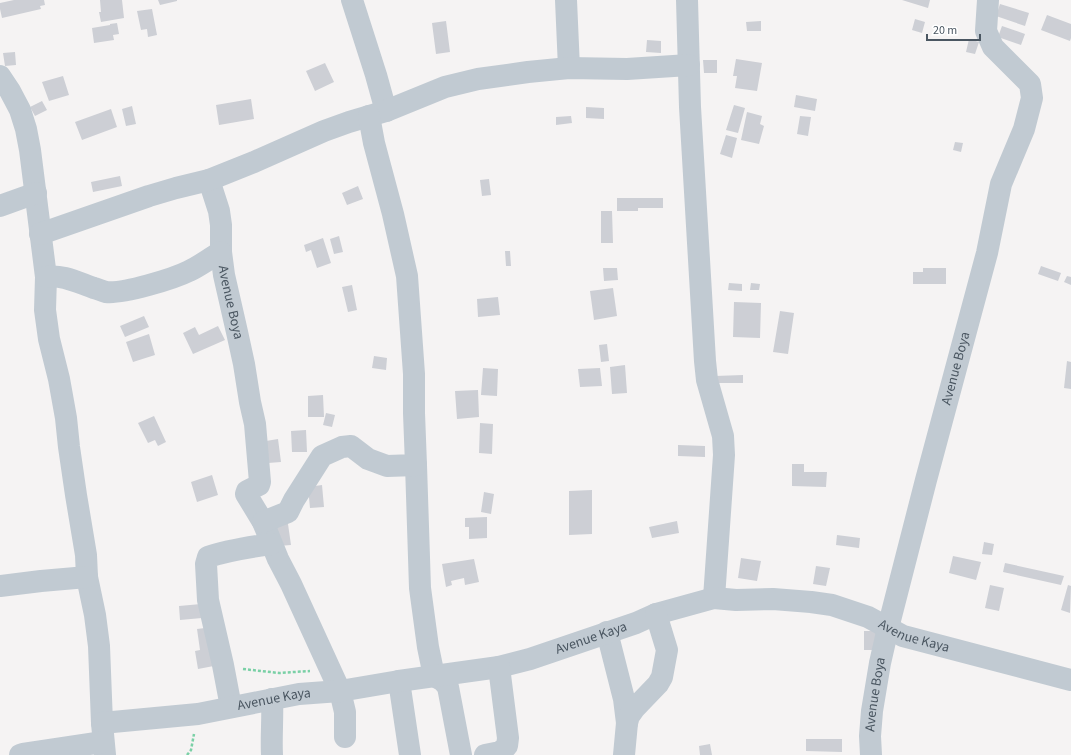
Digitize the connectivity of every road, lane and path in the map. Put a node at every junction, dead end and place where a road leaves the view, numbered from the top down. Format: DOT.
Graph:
graph roads {
  1 [pos="352,0"];
  2 [pos="566,0"];
  3 [pos="687,0"];
  4 [pos="988,0"];
  5 [pos="689,65"];
  6 [pos="569,68"];
  7 [pos="0,76"];
  8 [pos="377,114"];
  9 [pos="209,180"];
  10 [pos="36,193"];
  11 [pos="0,206"];
  12 [pos="40,234"];
  13 [pos="221,252"];
  14 [pos="46,277"];
  15 [pos="416,465"];
  16 [pos="263,522"];
  17 [pos="271,544"];
  18 [pos="87,577"];
  19 [pos="0,586"];
  20 [pos="714,598"];
  21 [pos="656,614"];
  22 [pos="888,628"];
  23 [pos="607,632"];
  24 [pos="223,665"];
  25 [pos="499,667"];
  26 [pos="330,671"];
  27 [pos="416,678"];
  28 [pos="1071,680"];
  29 [pos="340,691"];
  30 [pos="272,699"];
  31 [pos="231,707"];
  32 [pos="627,723"];
  33 [pos="345,737"];
  34 [pos="103,740"];
  35 [pos="20,755"];
  36 [pos="272,755"];
  37 [pos="410,755"];
  38 [pos="461,755"];
  39 [pos="485,755"];
  40 [pos="624,755"];
  41 [pos="871,755"];
  1 -- 8 [label="street"];
  2 -- 6 [label="street"];
  3 -- 5 [label="street"];
  4 -- 22 [label="street, Avenue Boya"];
  5 -- 6 [label="street"];
  5 -- 20 [label="street"];
  6 -- 8 [label="street"];
  7 -- 10 [label="street"];
  8 -- 9 [label="street"];
  8 -- 15 [label="street"];
  9 -- 12 [label="street"];
  9 -- 13 [label="street, Avenue Boya"];
  10 -- 11 [label="street"];
  10 -- 12 [label="street"];
  12 -- 14 [label="street"];
  13 -- 14 [label="street"];
  13 -- 16 [label="street, Avenue Boya"];
  14 -- 18 [label="street"];
  15 -- 16 [label="street"];
  15 -- 27 [label="street"];
  16 -- 17 [label="street"];
  17 -- 24 [label="street"];
  17 -- 26 [label="street"];
  18 -- 19 [label="street"];
  18 -- 34 [label="street"];
  20 -- 21 [label="street, Avenue Kaya"];
  20 -- 22 [label="street, Avenue Kaya"];
  21 -- 23 [label="street, Avenue Kaya"];
  21 -- 32 [label="street"];
  22 -- 28 [label="street, Avenue Kaya"];
  22 -- 41 [label="street, Avenue Boya"];
  23 -- 25 [label="street, Avenue Kaya"];
  23 -- 32 [label="street"];
  24 -- 26 [label="path"];
  24 -- 31 [label="street"];
  25 -- 27 [label="street, Avenue Kaya"];
  25 -- 39 [label="street"];
  26 -- 29 [label="street"];
  27 -- 29 [label="street, Avenue Kaya"];
  27 -- 37 [label="street"];
  27 -- 38 [label="street"];
  29 -- 30 [label="street, Avenue Kaya"];
  29 -- 33 [label="street"];
  30 -- 31 [label="street, Avenue Kaya"];
  30 -- 36 [label="street"];
  31 -- 34 [label="street, Avenue Kaya"];
  32 -- 40 [label="street"];
  34 -- 35 [label="street, Avenue Kaya"];
}
